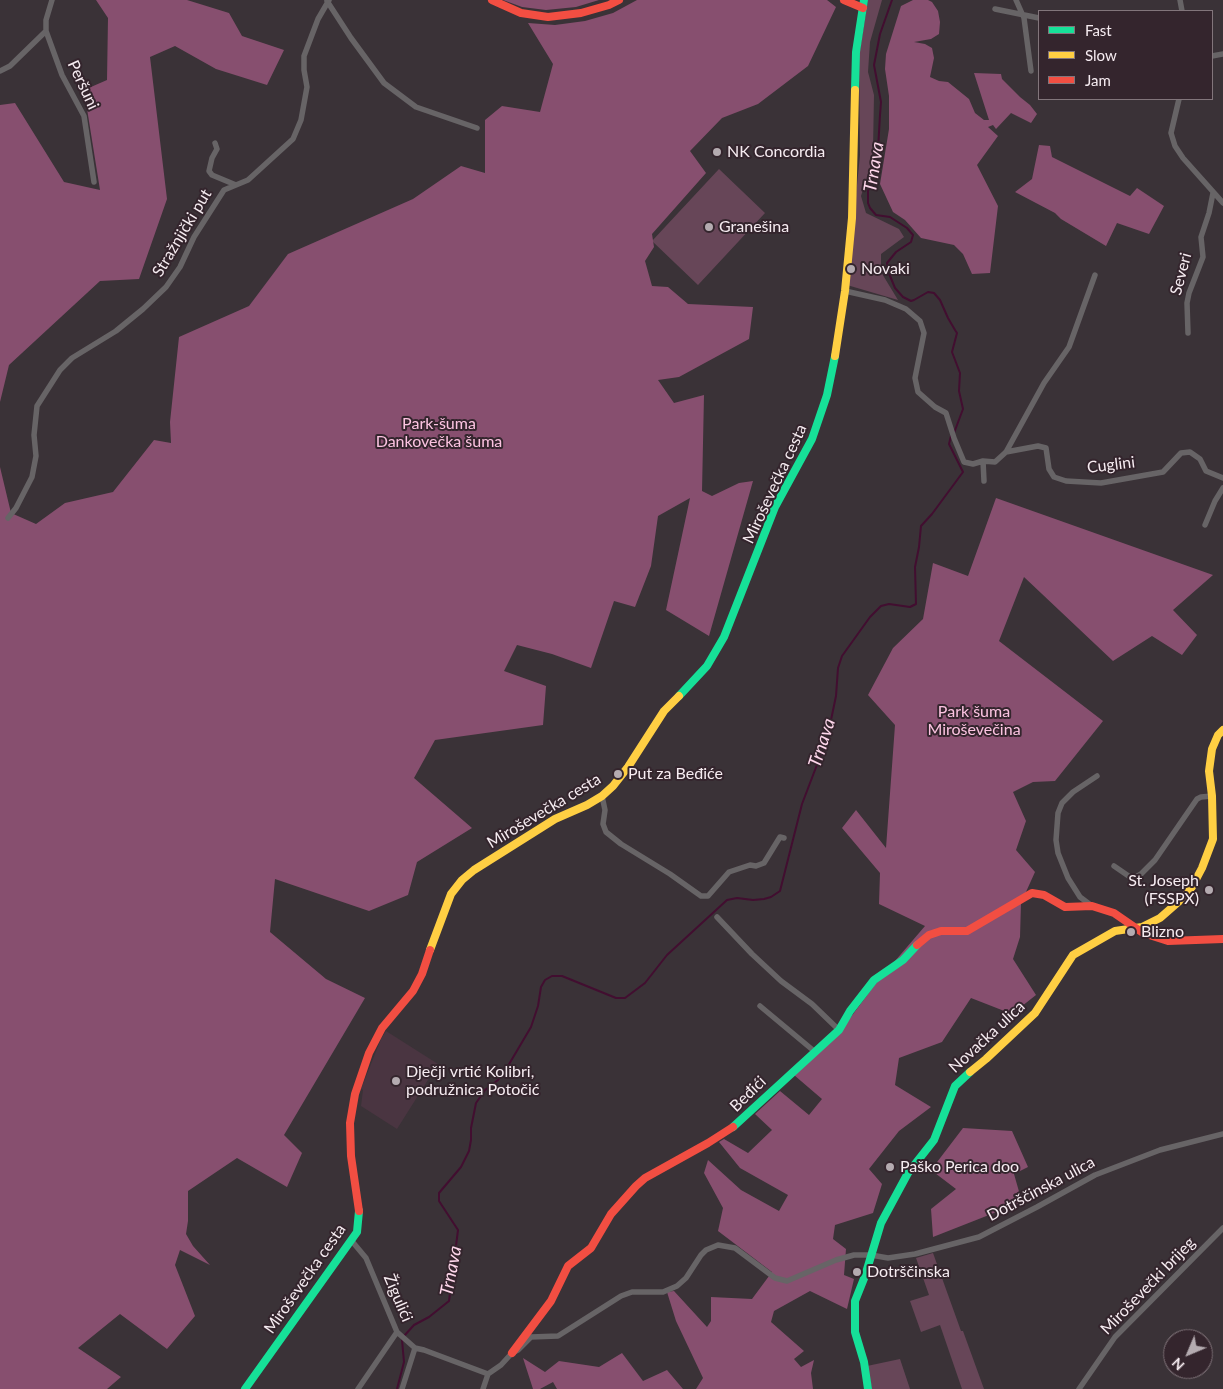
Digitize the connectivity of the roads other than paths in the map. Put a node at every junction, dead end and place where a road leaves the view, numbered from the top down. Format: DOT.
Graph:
graph roads {
  1 [pos="52,0"];
  2 [pos="327,0"];
  3 [pos="492,0"];
  4 [pos="619,0"];
  5 [pos="845,0"];
  6 [pos="1016,0"];
  7 [pos="863,4"];
  8 [pos="995,9"];
  9 [pos="1022,14"];
  10 [pos="1038,18"];
  11 [pos="46,31"];
  12 [pos="0,71"];
  13 [pos="1031,71"];
  14 [pos="1179,100"];
  15 [pos="477,128"];
  16 [pos="215,143"];
  17 [pos="94,182"];
  18 [pos="236,185"];
  19 [pos="1213,194"];
  20 [pos="1223,203"];
  21 [pos="1095,275"];
  22 [pos="844,291"];
  23 [pos="1188,333"];
  24 [pos="1006,452"];
  25 [pos="983,461"];
  26 [pos="1223,478"];
  27 [pos="984,480"];
  28 [pos="1223,488"];
  29 [pos="8,518"];
  30 [pos="1205,525"];
  31 [pos="1223,730"];
  32 [pos="1097,776"];
  33 [pos="602,796"];
  34 [pos="1212,796"];
  35 [pos="784,838"];
  36 [pos="1114,866"];
  37 [pos="1092,906"];
  38 [pos="717,917"];
  39 [pos="1136,928"];
  40 [pos="1223,939"];
  41 [pos="760,1006"];
  42 [pos="839,1030"];
  43 [pos="814,1051"];
  44 [pos="1223,1134"];
  45 [pos="1223,1228"];
  46 [pos="351,1240"];
  47 [pos="871,1255"];
  48 [pos="398,1333"];
  49 [pos="414,1348"];
  50 [pos="512,1353"];
  51 [pos="488,1374"];
  52 [pos="245,1389"];
  53 [pos="358,1389"];
  54 [pos="402,1389"];
  55 [pos="483,1389"];
  56 [pos="868,1389"];
  57 [pos="1079,1389"];
  1 -- 11 [label="street"];
  2 -- 15 [label="street"];
  2 -- 18 [label="street, Stražnjički put"];
  3 -- 4 [label="street"];
  5 -- 7 [label="street"];
  6 -- 9 [label="street"];
  7 -- 22 [label="street, Miroševečka cesta"];
  8 -- 9 [label="street"];
  9 -- 10 [label="street"];
  9 -- 13 [label="street"];
  11 -- 12 [label="street"];
  11 -- 17 [label="street, Peršuni"];
  14 -- 19 [label="street"];
  16 -- 18 [label="street"];
  18 -- 29 [label="street, Stražnjički put"];
  19 -- 20 [label="street"];
  19 -- 23 [label="street, Severi"];
  21 -- 24 [label="street"];
  22 -- 25 [label="street"];
  22 -- 33 [label="street, Miroševečka cesta"];
  24 -- 25 [label="street, Cuglini"];
  24 -- 26 [label="street, Cuglini"];
  25 -- 27 [label="street"];
  28 -- 30 [label="street"];
  31 -- 34 [label="street, Novačka ulica"];
  32 -- 37 [label="street"];
  33 -- 35 [label="street"];
  33 -- 46 [label="street, Miroševečka cesta"];
  34 -- 36 [label="street"];
  34 -- 39 [label="street, Novačka ulica"];
  37 -- 39 [label="street"];
  37 -- 42 [label="street, Beđići"];
  38 -- 42 [label="street"];
  39 -- 40 [label="street"];
  39 -- 47 [label="street, Novačka ulica"];
  41 -- 43 [label="street"];
  42 -- 43 [label="street, Beđići"];
  43 -- 50 [label="street, Beđići"];
  44 -- 47 [label="street, Dotrščinska ulica"];
  45 -- 57 [label="street, Miroševečki brijeg"];
  46 -- 48 [label="street, Žigulići"];
  46 -- 52 [label="street, Miroševečka cesta"];
  47 -- 50 [label="street, Dotrščinska ulica"];
  47 -- 56 [label="street, Novačka ulica"];
  48 -- 49 [label="street, Žigulići"];
  48 -- 53 [label="street"];
  49 -- 51 [label="street, Žigulići"];
  49 -- 54 [label="street"];
  50 -- 51 [label="street, Dotrščinska ulica"];
  51 -- 55 [label="street"];
}
